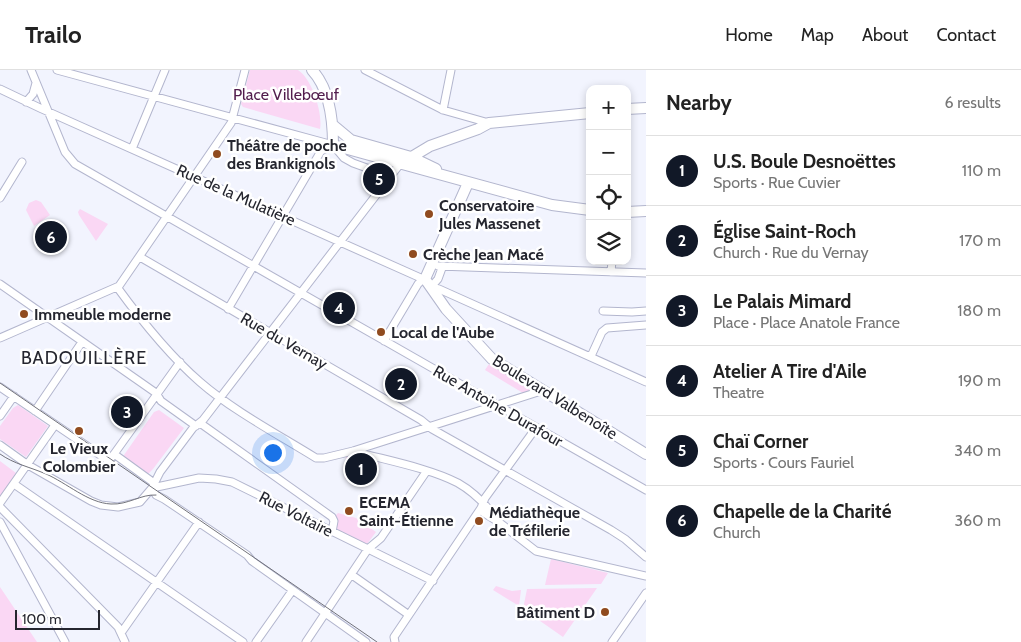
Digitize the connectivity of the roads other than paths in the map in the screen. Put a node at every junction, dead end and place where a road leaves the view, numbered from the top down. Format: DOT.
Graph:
graph roads {
  1 [pos="31,70"];
  2 [pos="57,70"];
  3 [pos="165,70"];
  4 [pos="245,70"];
  5 [pos="312,70"];
  6 [pos="365,70"];
  7 [pos="451,70"];
  8 [pos="80,73"];
  9 [pos="35,80"];
  10 [pos="0,89"];
  11 [pos="154,96"];
  12 [pos="26,102"];
  13 [pos="646,108"];
  14 [pos="631,109"];
  15 [pos="443,110"];
  16 [pos="49,112"];
  17 [pos="586,113"];
  18 [pos="233,118"];
  19 [pos="489,123"];
  20 [pos="333,125"];
  21 [pos="333,145"];
  22 [pos="132,149"];
  23 [pos="410,157"];
  24 [pos="22,162"];
  25 [pos="400,164"];
  26 [pos="389,176"];
  27 [pos="195,177"];
  28 [pos="468,183"];
  29 [pos="0,198"];
  30 [pos="152,207"];
  31 [pos="586,209"];
  32 [pos="646,211"];
  33 [pos="631,212"];
  34 [pos="168,216"];
  35 [pos="283,216"];
  36 [pos="157,232"];
  37 [pos="340,242"];
  38 [pos="140,257"];
  39 [pos="430,264"];
  40 [pos="612,265"];
  41 [pos="254,266"];
  42 [pos="442,268"];
  43 [pos="612,272"];
  44 [pos="646,274"];
  45 [pos="426,282"];
  46 [pos="0,284"];
  47 [pos="118,286"];
  48 [pos="301,293"];
  49 [pos="228,309"];
  50 [pos="603,311"];
  51 [pos="646,311"];
  52 [pos="46,317"];
  53 [pos="646,325"];
  54 [pos="270,333"];
  55 [pos="0,338"];
  56 [pos="384,341"];
  57 [pos="82,342"];
  58 [pos="589,356"];
  59 [pos="180,362"];
  60 [pos="646,382"];
  61 [pos="0,387"];
  62 [pos="540,388"];
  63 [pos="156,394"];
  64 [pos="14,396"];
  65 [pos="220,398"];
  66 [pos="496,406"];
  67 [pos="35,411"];
  68 [pos="0,416"];
  69 [pos="198,424"];
  70 [pos="55,425"];
  71 [pos="428,426"];
  72 [pos="534,427"];
  73 [pos="0,445"];
  74 [pos="353,450"];
  75 [pos="114,454"];
  76 [pos="646,454"];
  77 [pos="28,465"];
  78 [pos="506,470"];
  79 [pos="426,472"];
  80 [pos="14,484"];
  81 [pos="153,486"];
  82 [pos="646,490"];
  83 [pos="0,503"];
  84 [pos="482,506"];
  85 [pos="0,507"];
  86 [pos="0,522"];
  87 [pos="199,522"];
  88 [pos="332,532"];
  89 [pos="368,549"];
  90 [pos="646,558"];
  91 [pos="352,575"];
  92 [pos="646,576"];
  93 [pos="433,581"];
  94 [pos="157,582"];
  95 [pos="292,591"];
  96 [pos="645,598"];
  97 [pos="325,614"];
  98 [pos="409,615"];
  99 [pos="122,633"];
  100 [pos="65,642"];
  101 [pos="125,642"];
  102 [pos="242,642"];
  103 [pos="256,642"];
  104 [pos="306,642"];
  105 [pos="366,642"];
  106 [pos="394,642"];
  107 [pos="612,642"];
  1 -- 9 [label="street"];
  2 -- 8 [label="street"];
  3 -- 11 [label="street"];
  4 -- 18 [label="street"];
  5 -- 20 [label="main road"];
  6 -- 15 [label="street"];
  7 -- 15 [label="street"];
  8 -- 11 [label="street"];
  9 -- 12 [label="street"];
  9 -- 16 [label="street"];
  10 -- 12 [label="street, Rue de la Mulatière"];
  11 -- 18 [label="street"];
  11 -- 22 [label="street"];
  12 -- 16 [label="street, Rue de la Mulatière"];
  13 -- 14 [label="main road"];
  15 -- 19 [label="street"];
  16 -- 22 [label="street, Rue de la Mulatière"];
  16 -- 30 [label="street, Rue Antoine Durafour"];
  17 -- 19 [label="main road"];
  18 -- 21 [label="street"];
  18 -- 27 [label="street"];
  19 -- 23 [label="main road"];
  20 -- 21 [label="main road"];
  20 -- 23 [label="main road"];
  21 -- 25 [label="main road"];
  21 -- 26 [label="street"];
  21 -- 35 [label="street"];
  22 -- 27 [label="street, Rue de la Mulatière"];
  23 -- 25 [label="main road"];
  23 -- 28 [label="main road"];
  24 -- 29 [label="street"];
  25 -- 26 [label="street"];
  25 -- 28 [label="main road"];
  26 -- 37 [label="street"];
  27 -- 34 [label="street"];
  27 -- 35 [label="street, Rue de la Mulatière"];
  28 -- 31 [label="main road"];
  28 -- 39 [label="main road"];
  30 -- 34 [label="street, Rue Antoine Durafour"];
  30 -- 36 [label="street"];
  32 -- 33 [label="main road"];
  34 -- 36 [label="street"];
  34 -- 41 [label="street, Rue Antoine Durafour"];
  35 -- 37 [label="street, Rue de la Mulatière"];
  35 -- 41 [label="street"];
  36 -- 38 [label="street"];
  37 -- 45 [label="street, Rue de la Mulatière"];
  37 -- 48 [label="street"];
  38 -- 47 [label="street"];
  38 -- 49 [label="street, Rue du Vernay"];
  39 -- 42 [label="street"];
  39 -- 45 [label="main road"];
  40 -- 43 [label="street"];
  41 -- 48 [label="street, Rue Antoine Durafour"];
  41 -- 49 [label="street"];
  42 -- 43 [label="street"];
  42 -- 45 [label="street"];
  43 -- 44 [label="street"];
  45 -- 56 [label="street"];
  45 -- 58 [label="street, Rue de la Mulatière"];
  45 -- 62 [label="main road, Boulevard Valbenoîte"];
  46 -- 52 [label="street"];
  47 -- 52 [label="street"];
  47 -- 59 [label="street"];
  48 -- 54 [label="street"];
  48 -- 56 [label="street, Rue Antoine Durafour"];
  49 -- 54 [label="street, Rue du Vernay"];
  50 -- 51 [label="street"];
  52 -- 55 [label="street"];
  52 -- 57 [label="street"];
  53 -- 58 [label="street"];
  54 -- 65 [label="street"];
  54 -- 71 [label="street, Rue du Vernay"];
  56 -- 66 [label="street, Rue Antoine Durafour"];
  57 -- 63 [label="street"];
  57 -- 67 [label="street"];
  58 -- 60 [label="street, Rue de la Mulatière"];
  59 -- 63 [label="street"];
  59 -- 65 [label="street"];
  61 -- 64 [label="street"];
  62 -- 66 [label="street"];
  62 -- 76 [label="main road, Boulevard Valbenoîte"];
  63 -- 69 [label="street"];
  63 -- 75 [label="street"];
  64 -- 67 [label="street"];
  64 -- 68 [label="street"];
  65 -- 69 [label="street"];
  65 -- 74 [label="street"];
  66 -- 71 [label="street"];
  66 -- 72 [label="street, Rue Antoine Durafour"];
  67 -- 70 [label="street"];
  69 -- 81 [label="street"];
  69 -- 88 [label="street"];
  70 -- 75 [label="street"];
  70 -- 77 [label="street"];
  71 -- 74 [label="street"];
  71 -- 78 [label="street, Rue du Vernay"];
  72 -- 78 [label="street"];
  72 -- 82 [label="street, Rue Antoine Durafour"];
  73 -- 77 [label="street"];
  74 -- 79 [label="street"];
  75 -- 81 [label="street"];
  77 -- 80 [label="street"];
  77 -- 81 [label="street"];
  78 -- 84 [label="street"];
  78 -- 90 [label="street, Rue du Vernay"];
  79 -- 84 [label="street"];
  79 -- 89 [label="street"];
  80 -- 83 [label="street"];
  80 -- 94 [label="street"];
  81 -- 87 [label="street"];
  81 -- 88 [label="street, Rue Voltaire"];
  84 -- 92 [label="street"];
  84 -- 93 [label="street"];
  85 -- 99 [label="street"];
  86 -- 100 [label="street"];
  87 -- 94 [label="street"];
  87 -- 95 [label="street"];
  88 -- 89 [label="street, Rue Voltaire"];
  89 -- 91 [label="street"];
  89 -- 93 [label="street, Rue Voltaire"];
  91 -- 97 [label="street"];
  91 -- 98 [label="street"];
  93 -- 98 [label="street"];
  94 -- 99 [label="street"];
  94 -- 102 [label="street"];
  95 -- 97 [label="street"];
  95 -- 103 [label="street"];
  96 -- 107 [label="street"];
  97 -- 104 [label="street"];
  97 -- 105 [label="street"];
  98 -- 106 [label="street"];
  99 -- 101 [label="street"];
}
